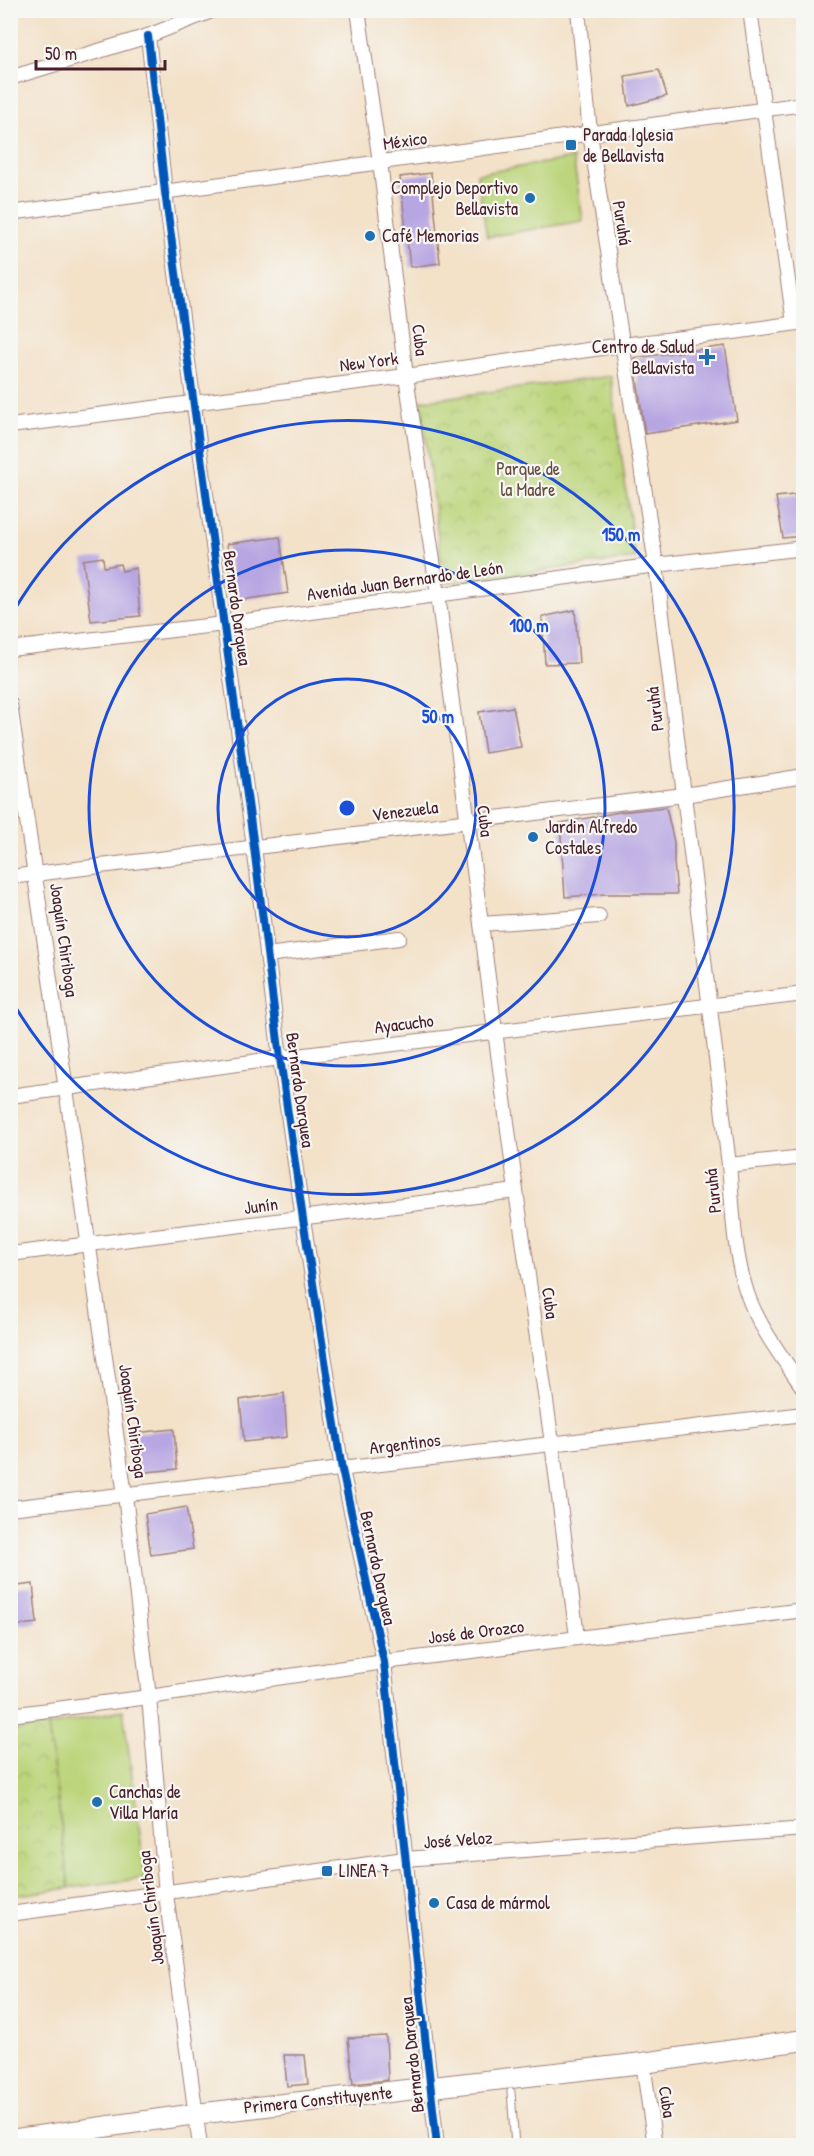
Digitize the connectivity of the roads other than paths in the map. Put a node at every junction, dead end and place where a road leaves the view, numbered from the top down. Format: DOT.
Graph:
graph roads {
  1 [pos="214,10"];
  2 [pos="357,10"];
  3 [pos="578,10"];
  4 [pos="750,10"];
  5 [pos="148,36"];
  6 [pos="10,78"];
  7 [pos="804,104"];
  8 [pos="764,109"];
  9 [pos="590,133"];
  10 [pos="380,162"];
  11 [pos="165,192"];
  12 [pos="10,213"];
  13 [pos="799,322"];
  14 [pos="622,345"];
  15 [pos="406,376"];
  16 [pos="194,403"];
  17 [pos="10,426"];
  18 [pos="804,548"];
  19 [pos="656,565"];
  20 [pos="438,596"];
  21 [pos="224,624"];
  22 [pos="10,649"];
  23 [pos="10,704"];
  24 [pos="804,776"];
  25 [pos="684,795"];
  26 [pos="467,821"];
  27 [pos="254,847"];
  28 [pos="36,873"];
  29 [pos="10,877"];
  30 [pos="599,916"];
  31 [pos="481,924"];
  32 [pos="399,938"];
  33 [pos="267,955"];
  34 [pos="804,994"];
  35 [pos="710,1005"];
  36 [pos="495,1031"];
  37 [pos="280,1058"];
  38 [pos="67,1088"];
  39 [pos="10,1096"];
  40 [pos="804,1157"];
  41 [pos="729,1165"];
  42 [pos="516,1191"];
  43 [pos="303,1219"];
  44 [pos="89,1245"];
  45 [pos="10,1254"];
  46 [pos="804,1389"];
  47 [pos="804,1414"];
  48 [pos="552,1443"];
  49 [pos="342,1470"];
  50 [pos="125,1495"];
  51 [pos="10,1508"];
  52 [pos="804,1610"];
  53 [pos="577,1637"];
  54 [pos="384,1662"];
  55 [pos="148,1697"];
  56 [pos="10,1715"];
  57 [pos="804,1829"];
  58 [pos="405,1859"];
  59 [pos="166,1894"];
  60 [pos="10,1914"];
  61 [pos="804,2040"];
  62 [pos="643,2063"];
  63 [pos="430,2088"];
  64 [pos="511,2092"];
  65 [pos="196,2114"];
  66 [pos="10,2140"];
  67 [pos="200,2145"];
  68 [pos="437,2145"];
  69 [pos="515,2145"];
  70 [pos="655,2145"];
  1 -- 5 [label="street"];
  2 -- 10 [label="street, Cuba"];
  3 -- 9 [label="street, Puruhá"];
  4 -- 8 [label="street"];
  5 -- 6 [label="street"];
  5 -- 11 [label="street, Bernardo Darquea"];
  7 -- 8 [label="street, México"];
  8 -- 9 [label="street, México"];
  8 -- 13 [label="street"];
  9 -- 10 [label="street, México"];
  9 -- 14 [label="street, Puruhá"];
  10 -- 11 [label="street, México"];
  10 -- 15 [label="street, Cuba"];
  11 -- 12 [label="street, México"];
  11 -- 16 [label="street, Bernardo Darquea"];
  13 -- 14 [label="street, New York"];
  14 -- 15 [label="street, New York"];
  14 -- 19 [label="street, Puruhá"];
  15 -- 16 [label="street, New York"];
  15 -- 20 [label="street, Cuba"];
  16 -- 17 [label="street, New York"];
  16 -- 21 [label="street, Bernardo Darquea"];
  18 -- 19 [label="street, Avenida Juan Bernardo de León"];
  19 -- 20 [label="street, Avenida Juan Bernardo de León"];
  19 -- 25 [label="street, Puruhá"];
  20 -- 21 [label="street, Avenida Juan Bernardo de León"];
  20 -- 26 [label="street, Cuba"];
  21 -- 22 [label="street, Avenida Juan Bernardo de León"];
  21 -- 27 [label="street, Bernardo Darquea"];
  23 -- 28 [label="street, Joaquín Chiriboga"];
  24 -- 25 [label="street, Venezuela"];
  25 -- 26 [label="street, Venezuela"];
  25 -- 35 [label="street, Puruhá"];
  26 -- 27 [label="street, Venezuela"];
  26 -- 31 [label="street, Cuba"];
  27 -- 28 [label="street, Venezuela"];
  27 -- 33 [label="street, Bernardo Darquea"];
  28 -- 29 [label="street, Venezuela"];
  28 -- 38 [label="street, Joaquín Chiriboga"];
  30 -- 31 [label="street"];
  31 -- 36 [label="street, Cuba"];
  32 -- 33 [label="street"];
  33 -- 37 [label="street, Bernardo Darquea"];
  34 -- 35 [label="street, Ayacucho"];
  35 -- 36 [label="street, Ayacucho"];
  35 -- 41 [label="street, Puruhá"];
  36 -- 37 [label="street, Ayacucho"];
  36 -- 42 [label="street, Cuba"];
  37 -- 38 [label="street, Ayacucho"];
  37 -- 43 [label="street, Bernardo Darquea"];
  38 -- 39 [label="street, Ayacucho"];
  38 -- 44 [label="street, Joaquín Chiriboga"];
  40 -- 41 [label="street"];
  41 -- 46 [label="street, Puruhá"];
  42 -- 43 [label="street, Junín"];
  42 -- 48 [label="street, Cuba"];
  43 -- 44 [label="street, Junín"];
  43 -- 49 [label="street, Bernardo Darquea"];
  44 -- 45 [label="street, Junín"];
  44 -- 50 [label="street, Joaquín Chiriboga"];
  47 -- 48 [label="street, Argentinos"];
  48 -- 49 [label="street, Argentinos"];
  48 -- 53 [label="street, Cuba"];
  49 -- 50 [label="street, Argentinos"];
  49 -- 54 [label="street, Bernardo Darquea"];
  50 -- 51 [label="street, Argentinos"];
  50 -- 55 [label="street, Joaquín Chiriboga"];
  52 -- 53 [label="street, José de Orozco"];
  53 -- 54 [label="street, José de Orozco"];
  54 -- 55 [label="street, José de Orozco"];
  54 -- 58 [label="street, Bernardo Darquea"];
  55 -- 56 [label="street, José de Orozco"];
  55 -- 59 [label="street, Joaquín Chiriboga"];
  57 -- 58 [label="street, José Veloz"];
  58 -- 59 [label="street, José Veloz"];
  58 -- 63 [label="street, Bernardo Darquea"];
  59 -- 60 [label="street, José Veloz"];
  59 -- 65 [label="street, Joaquín Chiriboga"];
  61 -- 62 [label="main road, Primera Constituyente"];
  62 -- 63 [label="main road, Primera Constituyente"];
  62 -- 70 [label="street, Cuba"];
  63 -- 65 [label="main road, Primera Constituyente"];
  63 -- 68 [label="street, Bernardo Darquea"];
  64 -- 69 [label="lane"];
  65 -- 66 [label="main road, Primera Constituyente"];
  65 -- 67 [label="street, Joaquín Chiriboga"];
}
